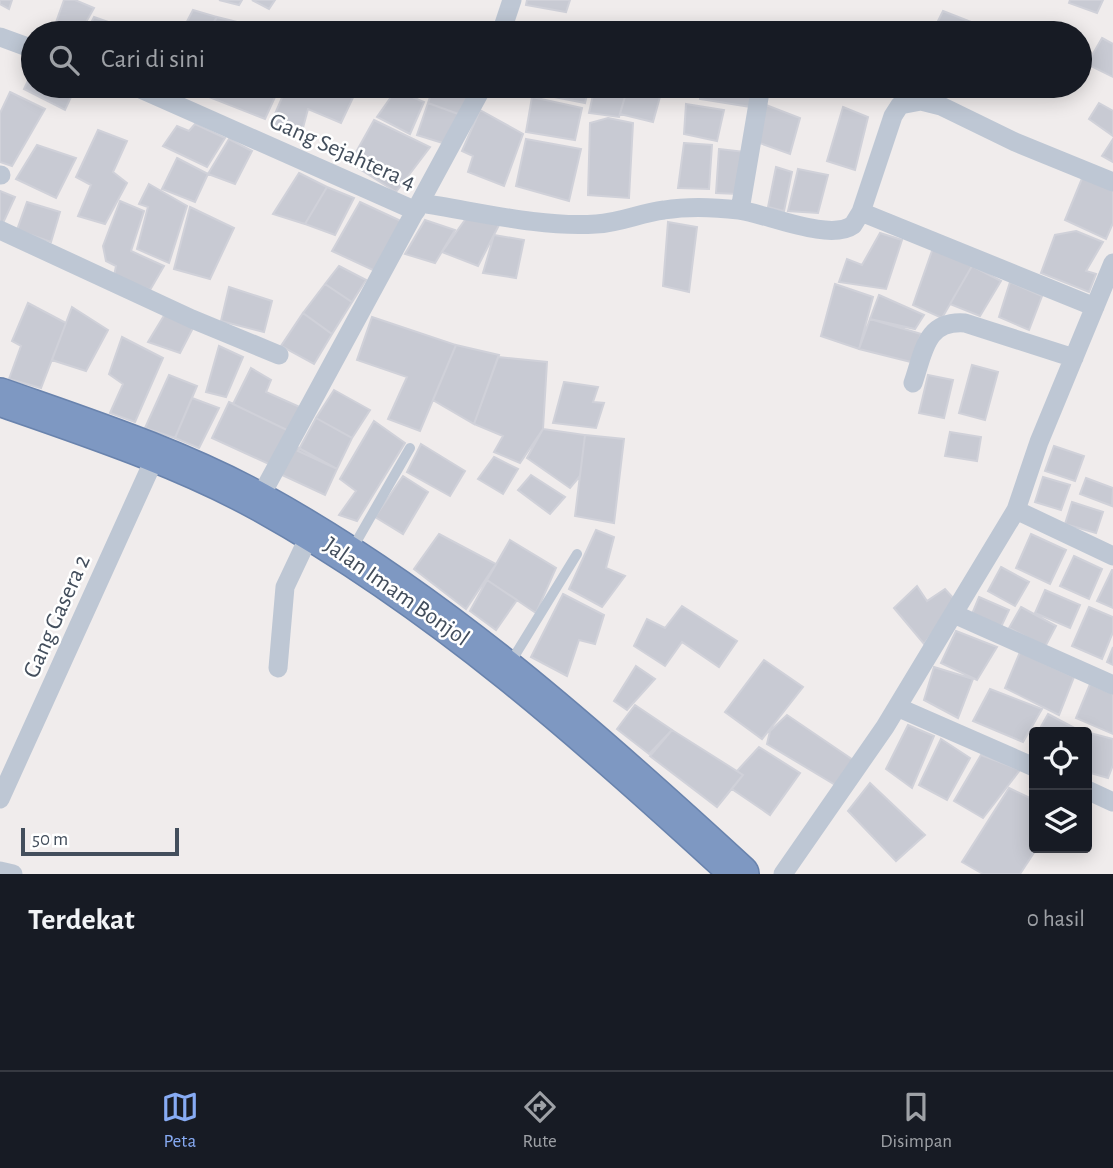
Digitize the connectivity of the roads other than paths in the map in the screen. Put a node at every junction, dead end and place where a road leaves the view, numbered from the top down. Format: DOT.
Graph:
graph roads {
  1 [pos="512,0"];
  2 [pos="505,21"];
  3 [pos="0,37"];
  4 [pos="21,45"];
  5 [pos="162,98"];
  6 [pos="477,98"];
  7 [pos="759,98"];
  8 [pos="1113,182"];
  9 [pos="418,207"];
  10 [pos="740,210"];
  11 [pos="861,212"];
  12 [pos="0,230"];
  13 [pos="1113,263"];
  14 [pos="1095,307"];
  15 [pos="279,355"];
  16 [pos="1074,358"];
  17 [pos="913,383"];
  18 [pos="0,397"];
  19 [pos="410,448"];
  20 [pos="157,453"];
  21 [pos="258,501"];
  22 [pos="1016,510"];
  23 [pos="311,532"];
  24 [pos="577,554"];
  25 [pos="349,555"];
  26 [pos="1113,556"];
  27 [pos="954,614"];
  28 [pos="278,668"];
  29 [pos="507,669"];
  30 [pos="1113,685"];
  31 [pos="897,706"];
  32 [pos="1029,765"];
  33 [pos="1092,792"];
  34 [pos="0,799"];
  35 [pos="1113,802"];
  36 [pos="0,871"];
  37 [pos="13,874"];
  38 [pos="740,874"];
  39 [pos="783,874"];
  1 -- 2 [label="street"];
  3 -- 4 [label="street"];
  5 -- 9 [label="street, Gang Sejahtera 4"];
  6 -- 9 [label="street"];
  7 -- 10 [label="street"];
  8 -- 11 [label="street"];
  9 -- 10 [label="street, Gang Sejahtera 4"];
  9 -- 21 [label="street"];
  10 -- 11 [label="street, Gang Sejahtera 4"];
  11 -- 14 [label="street"];
  12 -- 15 [label="street"];
  13 -- 14 [label="street"];
  14 -- 16 [label="street"];
  16 -- 17 [label="street"];
  16 -- 22 [label="street"];
  18 -- 20 [label="highway, Jalan Imam Bonjol"];
  19 -- 25 [label="lane"];
  20 -- 21 [label="highway, Jalan Imam Bonjol"];
  20 -- 34 [label="street, Gang Gasera 2"];
  21 -- 23 [label="highway, Jalan Imam Bonjol"];
  22 -- 26 [label="street"];
  22 -- 27 [label="street"];
  23 -- 25 [label="highway, Jalan Imam Bonjol"];
  23 -- 28 [label="street"];
  24 -- 29 [label="lane"];
  25 -- 29 [label="highway, Jalan Imam Bonjol"];
  27 -- 30 [label="street"];
  27 -- 31 [label="street"];
  29 -- 38 [label="highway, Jalan Imam Bonjol"];
  31 -- 32 [label="street"];
  31 -- 39 [label="street"];
  33 -- 35 [label="street"];
  36 -- 37 [label="street"];
}
